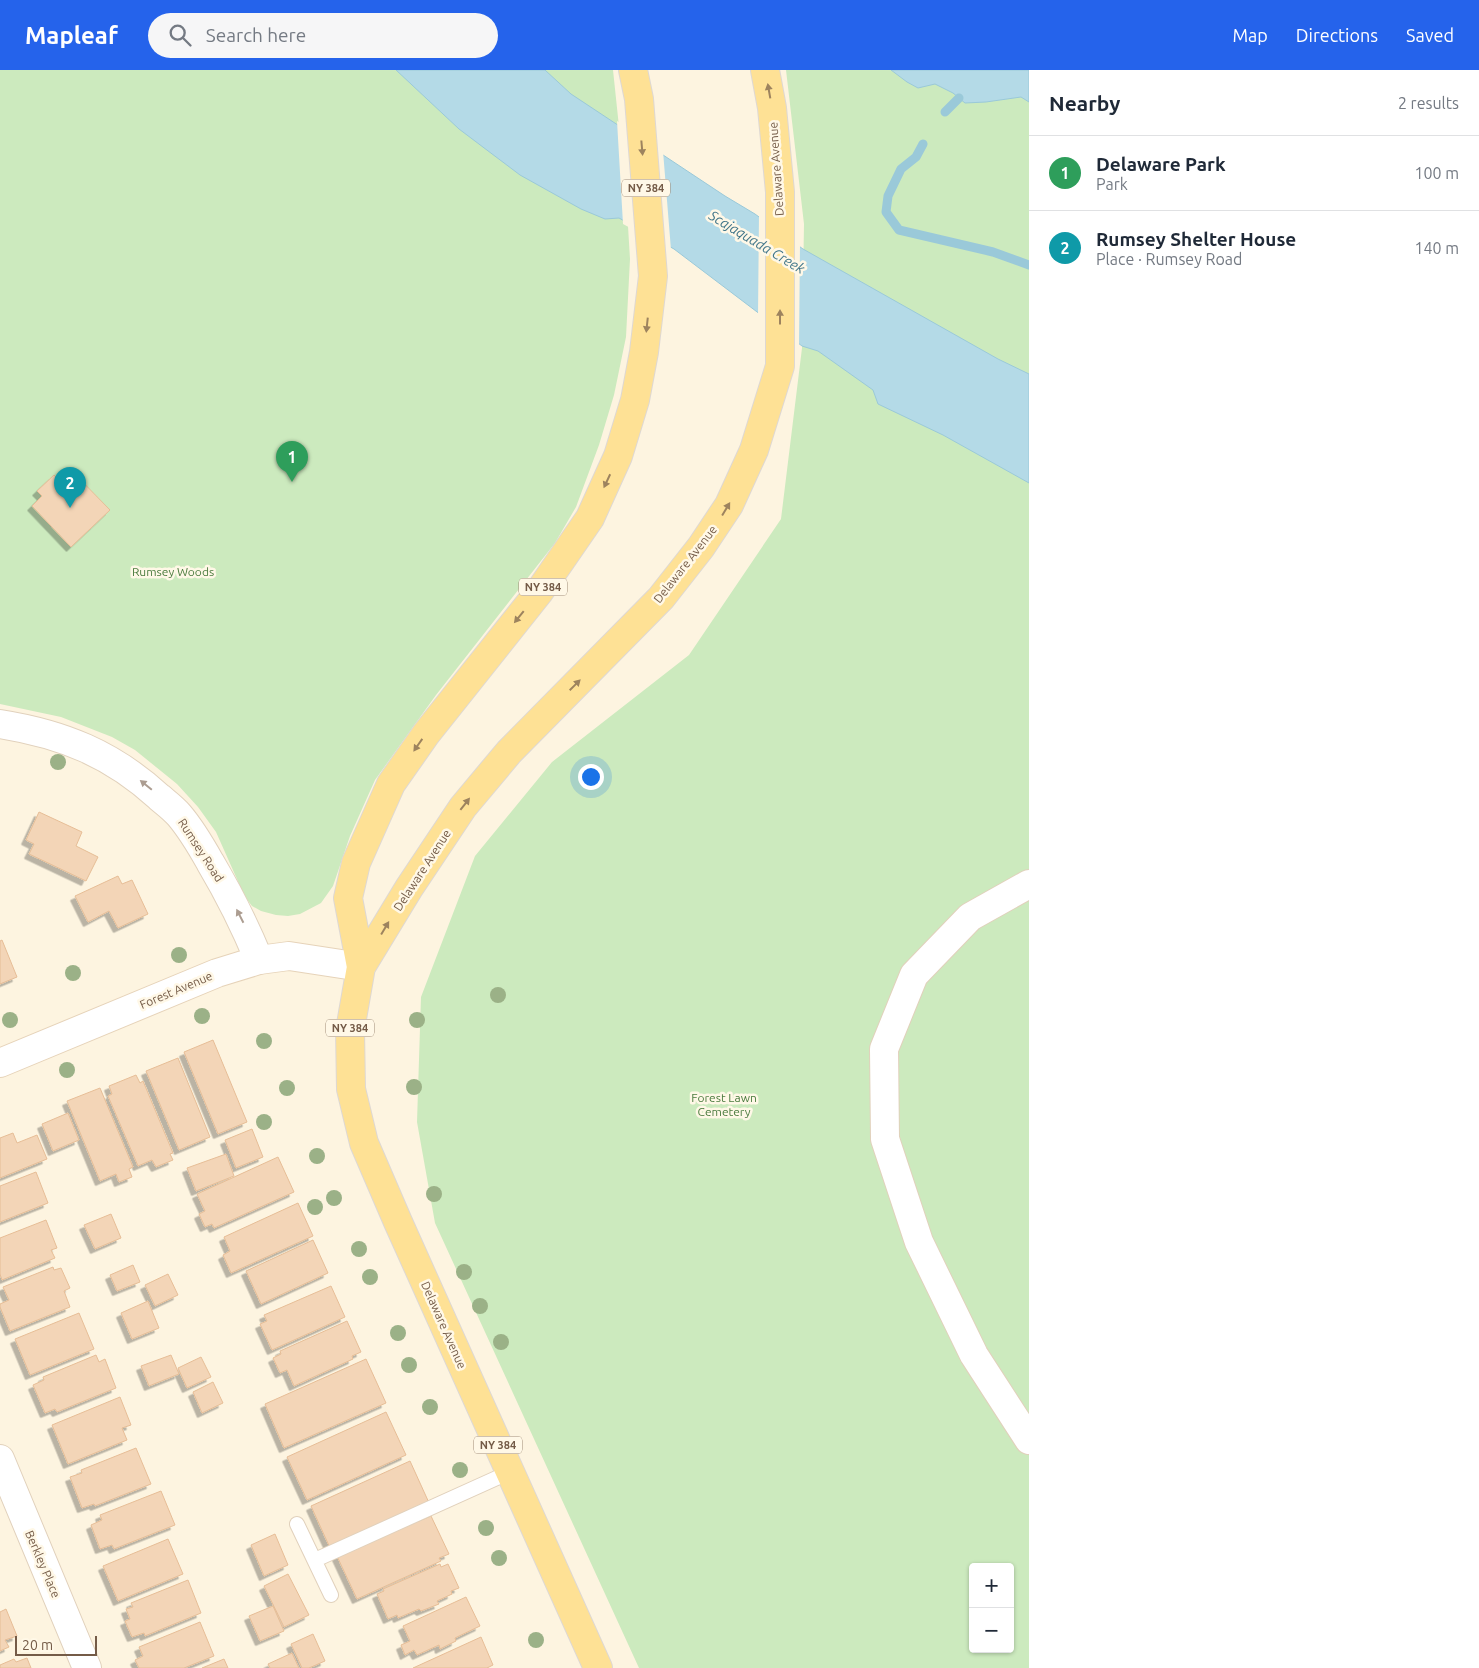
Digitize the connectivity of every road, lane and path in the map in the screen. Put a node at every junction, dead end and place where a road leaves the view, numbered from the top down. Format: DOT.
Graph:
graph roads {
  1 [pos="633,70"];
  2 [pos="765,70"];
  3 [pos="0,724"];
  4 [pos="1029,884"];
  5 [pos="259,960"];
  6 [pos="361,967"];
  7 [pos="0,1063"];
  8 [pos="1029,1440"];
  9 [pos="0,1459"];
  10 [pos="510,1472"];
  11 [pos="297,1524"];
  12 [pos="315,1560"];
  13 [pos="331,1595"];
  14 [pos="87,1668"];
  15 [pos="598,1668"];
  1 -- 6 [label="main road, Delaware Avenue / NY 384, one-way"];
  6 -- 2 [label="main road, Delaware Avenue / NY 384, one-way"];
  5 -- 3 [label="street, Rumsey Road, one-way"];
  4 -- 8 [label="street"];
  5 -- 6 [label="street, Forest Avenue"];
  5 -- 7 [label="street, Forest Avenue"];
  6 -- 10 [label="main road, Delaware Avenue / NY 384"];
  9 -- 14 [label="street, Berkley Place"];
  10 -- 12 [label="lane"];
  10 -- 15 [label="main road, Delaware Avenue / NY 384"];
  11 -- 12 [label="lane"];
  12 -- 13 [label="lane"];
}
